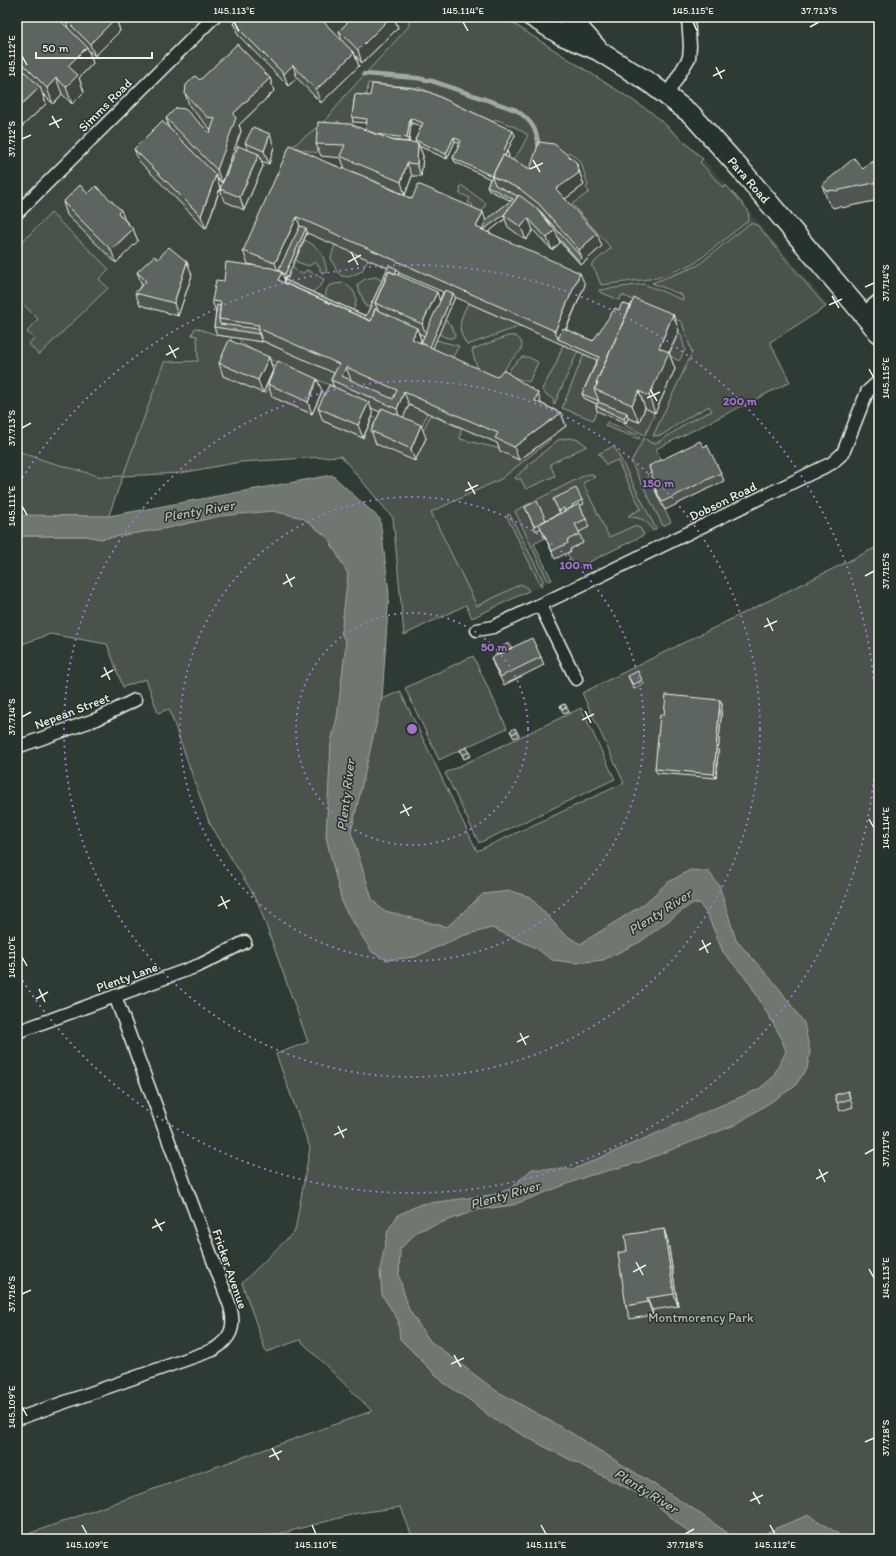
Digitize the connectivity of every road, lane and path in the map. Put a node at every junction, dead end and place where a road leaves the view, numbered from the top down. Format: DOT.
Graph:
graph roads {
  1 [pos="214,17"];
  2 [pos="532,17"];
  3 [pos="567,17"];
  4 [pos="688,17"];
  5 [pos="598,50"];
  6 [pos="667,95"];
  7 [pos="17,213"];
  8 [pos="879,300"];
  9 [pos="863,314"];
  10 [pos="879,333"];
  11 [pos="879,381"];
  12 [pos="540,605"];
  13 [pos="478,630"];
  14 [pos="576,679"];
  15 [pos="135,700"];
  16 [pos="17,747"];
  17 [pos="245,942"];
  18 [pos="115,996"];
  19 [pos="17,1032"];
  20 [pos="17,1419"];
  1 -- 7 [label="street, Simms Road"];
  2 -- 5 [label="main road, Para Road"];
  3 -- 5 [label="main road, Para Road"];
  4 -- 6 [label="street"];
  5 -- 6 [label="main road, Para Road"];
  6 -- 9 [label="main road, Para Road"];
  8 -- 9 [label="street"];
  9 -- 10 [label="main road, Para Road"];
  11 -- 12 [label="street, Dobson Road"];
  12 -- 13 [label="street, Dobson Road"];
  12 -- 14 [label="street"];
  15 -- 16 [label="street, Nepean Street"];
  17 -- 18 [label="street, Plenty Lane"];
  18 -- 19 [label="street, Plenty Lane"];
  18 -- 20 [label="street, Fricker Avenue"];
}
